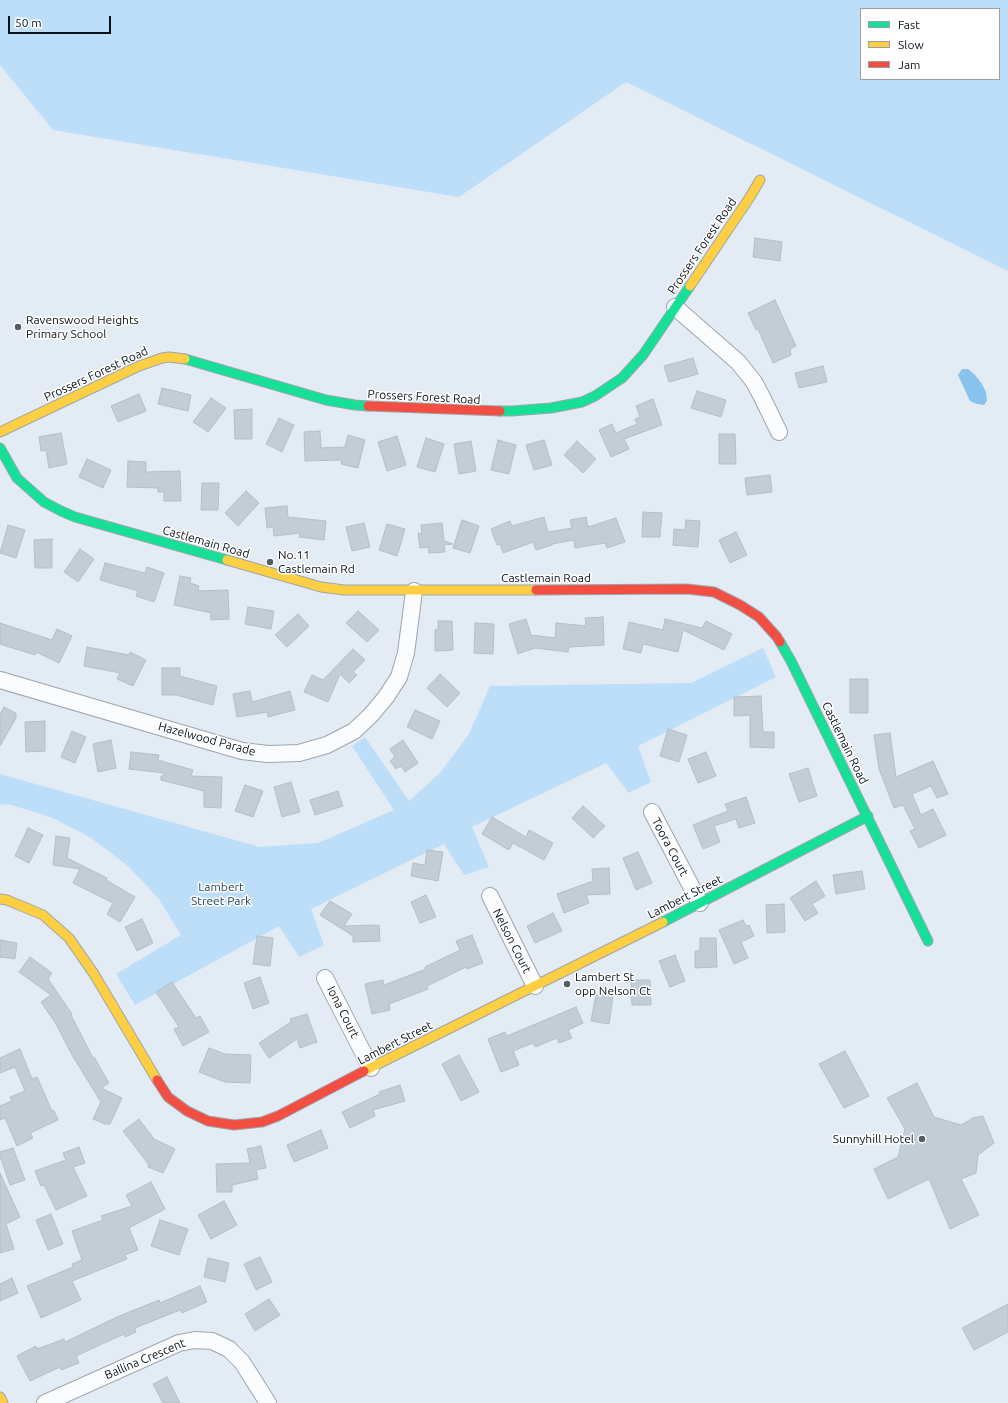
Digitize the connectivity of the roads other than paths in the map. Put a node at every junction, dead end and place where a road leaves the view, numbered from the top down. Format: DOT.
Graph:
graph roads {
  1 [pos="760,180"];
  2 [pos="675,307"];
  3 [pos="0,432"];
  4 [pos="779,432"];
  5 [pos="0,448"];
  6 [pos="414,591"];
  7 [pos="0,680"];
  8 [pos="652,812"];
  9 [pos="868,816"];
  10 [pos="490,896"];
  11 [pos="0,899"];
  12 [pos="700,903"];
  13 [pos="928,941"];
  14 [pos="325,978"];
  15 [pos="534,986"];
  16 [pos="371,1068"];
  17 [pos="0,1397"];
  18 [pos="3,1403"];
  19 [pos="45,1403"];
  20 [pos="268,1403"];
  1 -- 2 [label="street, Prossers Forest Road"];
  2 -- 3 [label="street, Prossers Forest Road"];
  2 -- 4 [label="street"];
  5 -- 6 [label="street, Castlemain Road"];
  6 -- 7 [label="street, Hazelwood Parade"];
  6 -- 9 [label="street, Castlemain Road"];
  8 -- 12 [label="street, Toora Court"];
  9 -- 12 [label="street, Lambert Street"];
  9 -- 13 [label="street, Castlemain Road"];
  10 -- 15 [label="street, Nelson Court"];
  11 -- 16 [label="street, Lambert Street"];
  12 -- 15 [label="street, Lambert Street"];
  14 -- 16 [label="street, Iona Court"];
  15 -- 16 [label="street, Lambert Street"];
  17 -- 18 [label="street"];
  19 -- 20 [label="street, Ballina Crescent"];
}
